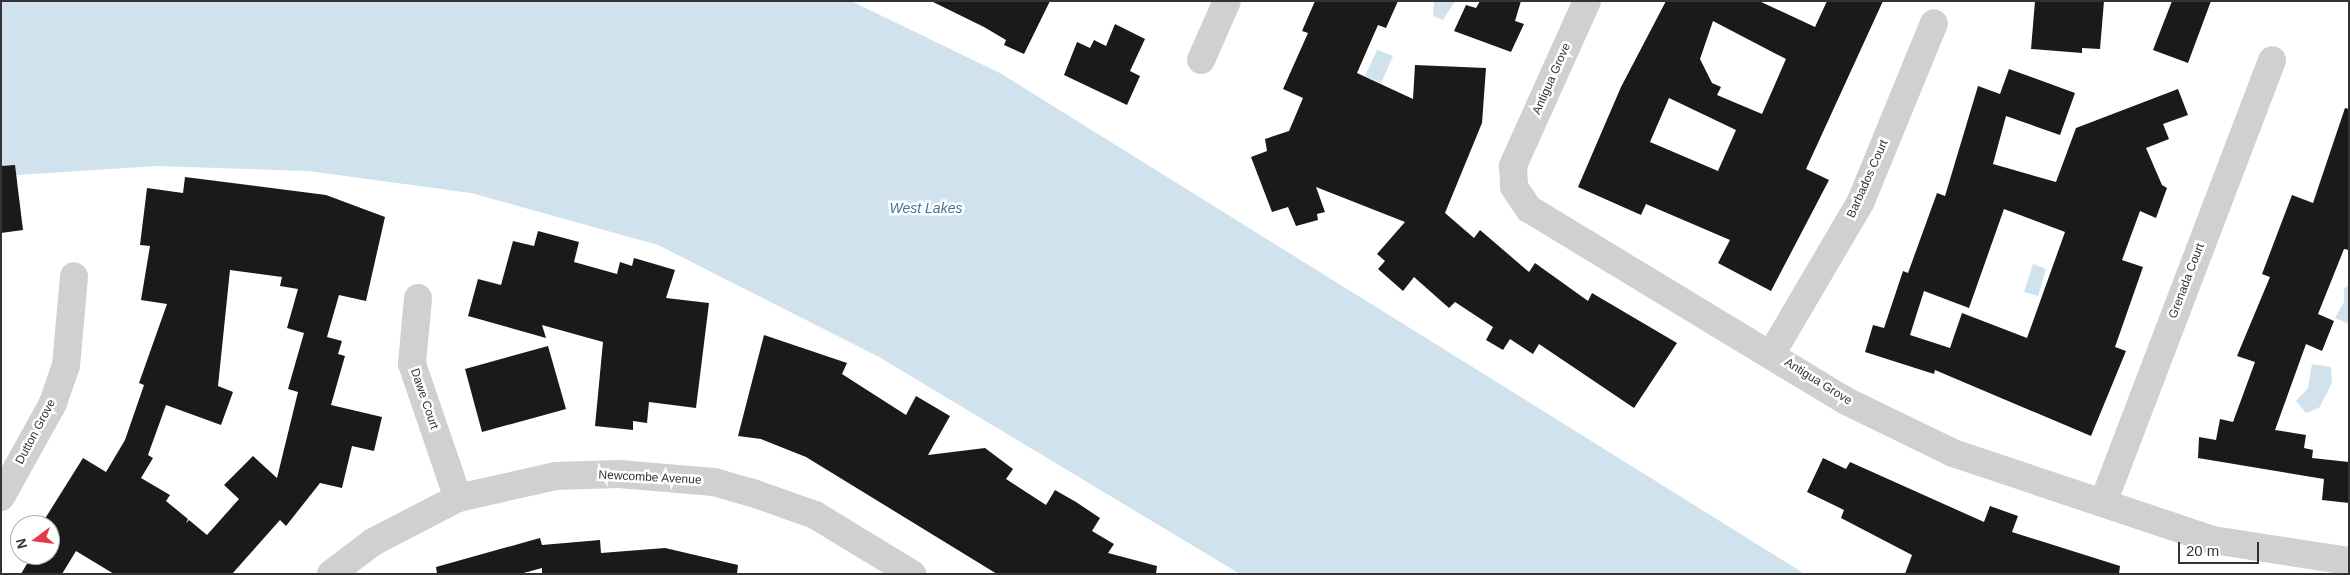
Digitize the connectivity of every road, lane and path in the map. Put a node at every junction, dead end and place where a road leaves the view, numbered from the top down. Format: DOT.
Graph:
graph roads {
  1 [pos="1227,1"];
  2 [pos="1587,1"];
  3 [pos="1934,23"];
  4 [pos="1201,60"];
  5 [pos="2272,60"];
  6 [pos="74,276"];
  7 [pos="418,298"];
  8 [pos="1772,353"];
  9 [pos="1,497"];
  10 [pos="458,498"];
  11 [pos="2103,503"];
  12 [pos="2349,561"];
  13 [pos="332,574"];
  14 [pos="912,574"];
  1 -- 4 [label="street"];
  2 -- 8 [label="street, Antigua Grove"];
  3 -- 8 [label="street, Barbados Court"];
  5 -- 11 [label="street, Grenada Court"];
  6 -- 9 [label="street, Dutton Grove"];
  7 -- 10 [label="street, Dawe Court"];
  8 -- 11 [label="street, Antigua Grove"];
  10 -- 13 [label="street, Newcombe Avenue"];
  10 -- 14 [label="street, Newcombe Avenue"];
  11 -- 12 [label="street, Antigua Grove"];
}
